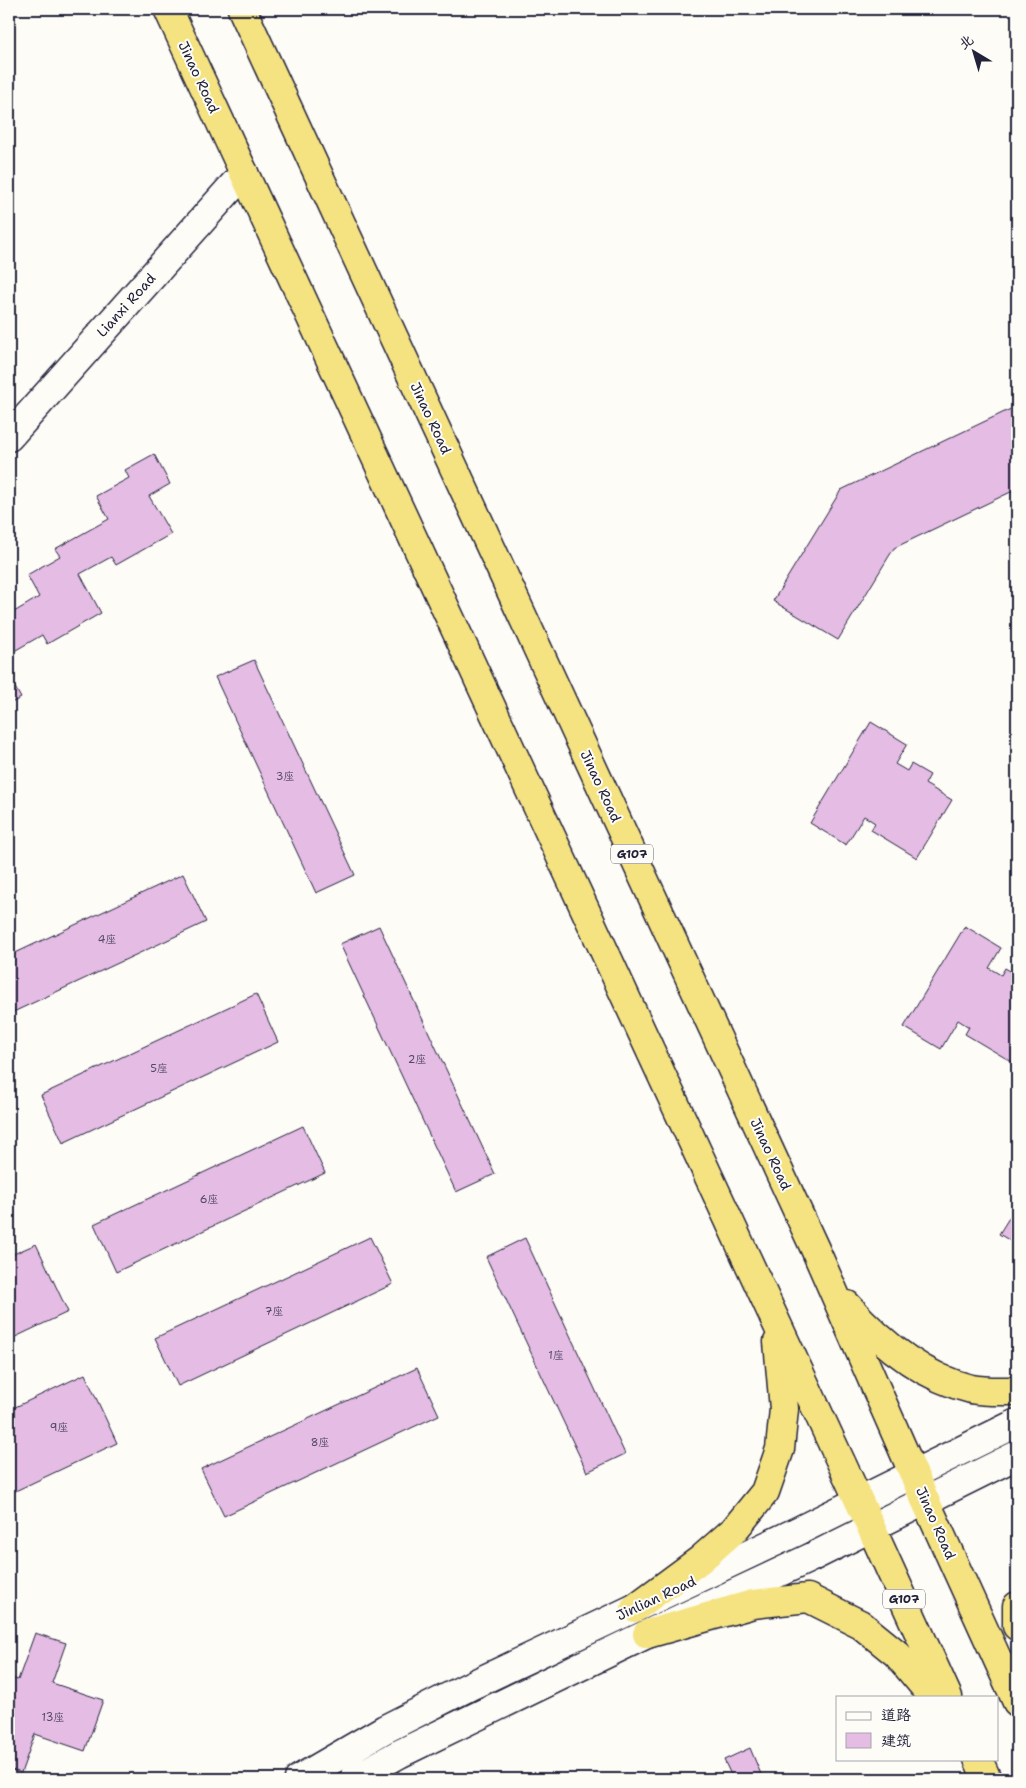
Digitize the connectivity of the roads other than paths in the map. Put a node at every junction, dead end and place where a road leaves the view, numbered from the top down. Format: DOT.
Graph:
graph roads {
  1 [pos="168,9"];
  2 [pos="242,9"];
  3 [pos="244,172"];
  4 [pos="9,437"];
  5 [pos="831,1286"];
  6 [pos="776,1321"];
  7 [pos="1017,1391"];
  8 [pos="1017,1423"];
  9 [pos="1017,1455"];
  10 [pos="914,1474"];
  11 [pos="925,1500"];
  12 [pos="859,1501"];
  13 [pos="871,1527"];
  14 [pos="1017,1606"];
  15 [pos="635,1608"];
  16 [pos="1017,1626"];
  17 [pos="647,1634"];
  18 [pos="932,1696"];
  19 [pos="948,1696"];
  20 [pos="1017,1702"];
  21 [pos="978,1760"];
  22 [pos="299,1779"];
  23 [pos="354,1779"];
  24 [pos="987,1779"];
  1 -- 3 [label="highway, Jinao Road / G107"];
  2 -- 5 [label="highway, Jinao Road / G107"];
  3 -- 4 [label="street, Lianxi Road"];
  3 -- 6 [label="highway, Jinao Road / G107"];
  5 -- 7 [label="highway"];
  5 -- 10 [label="highway, Jinao Road / G107"];
  6 -- 12 [label="highway, Jinao Road / G107"];
  6 -- 15 [label="highway"];
  8 -- 10 [label="street, Jinlian Road"];
  9 -- 11 [label="street, Jinlian Road"];
  10 -- 11 [label="highway, Jinao Road / G107"];
  10 -- 12 [label="street, Jinlian Road"];
  11 -- 13 [label="street, Jinlian Road"];
  11 -- 20 [label="highway, Jinao Road / G107"];
  12 -- 13 [label="highway, Jinao Road / G107"];
  12 -- 15 [label="street, Jinlian Road"];
  13 -- 17 [label="street, Jinlian Road"];
  13 -- 19 [label="highway, Jinao Road / G107"];
  14 -- 16 [label="highway"];
  15 -- 22 [label="street, Jinlian Road"];
  17 -- 18 [label="highway"];
  17 -- 23 [label="street, Jinlian Road"];
  21 -- 24 [label="highway"];
}
